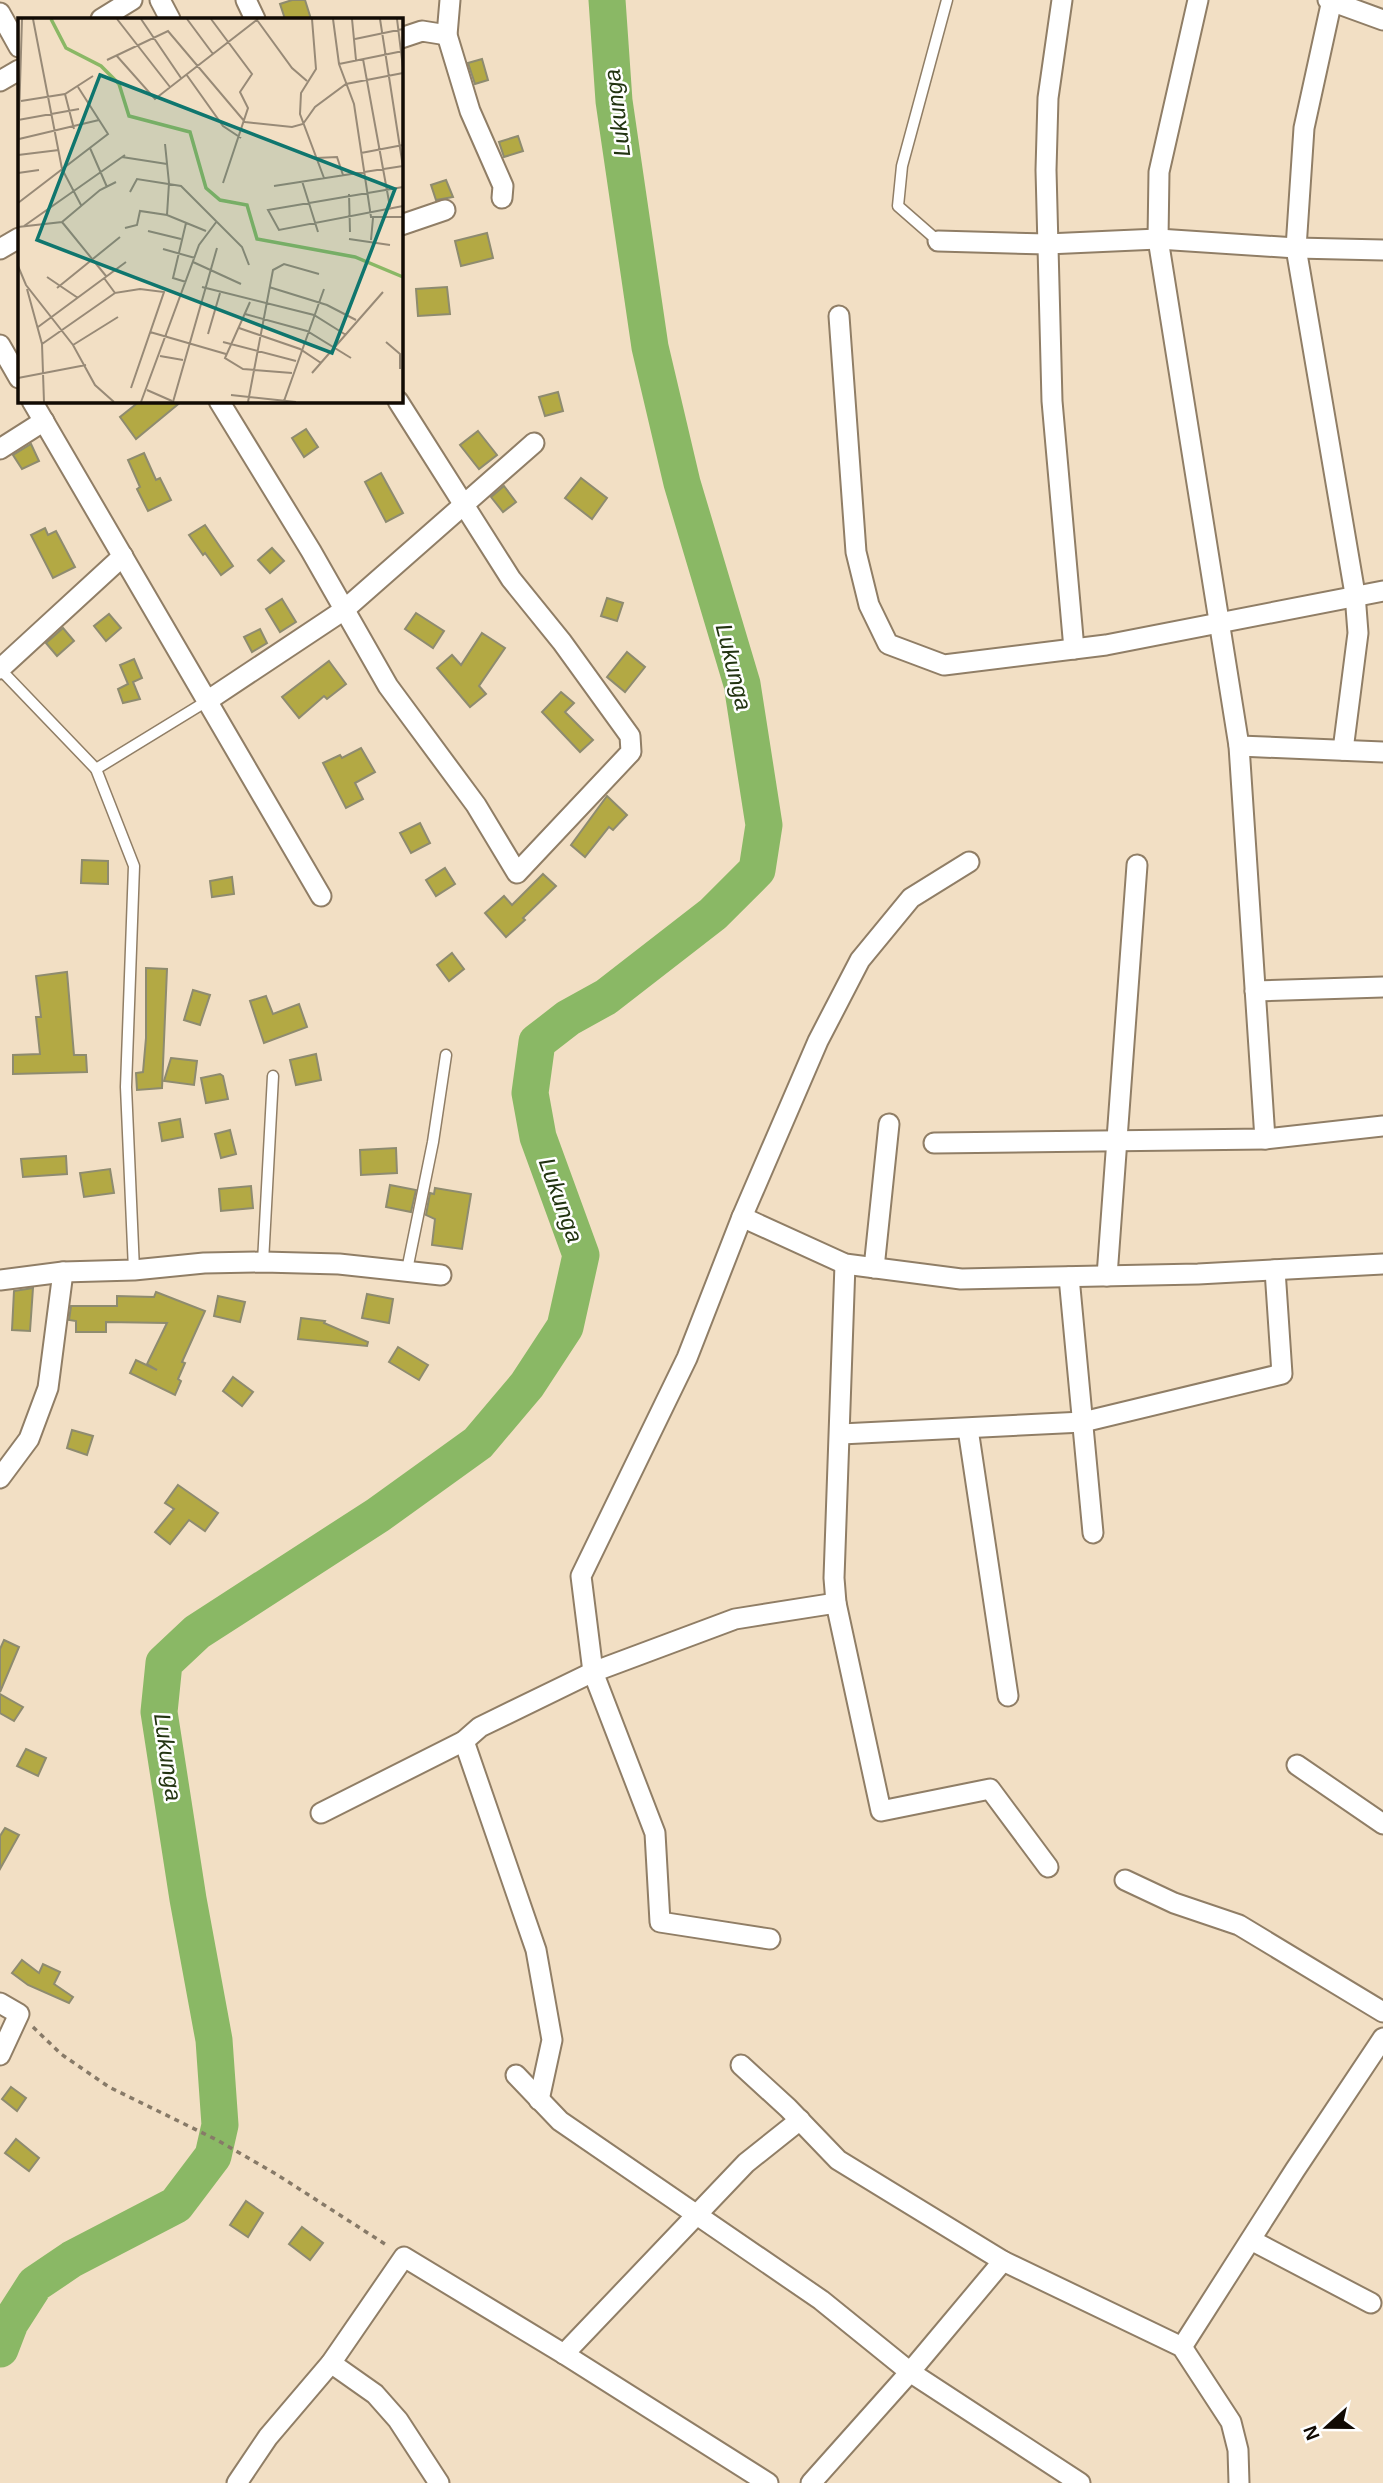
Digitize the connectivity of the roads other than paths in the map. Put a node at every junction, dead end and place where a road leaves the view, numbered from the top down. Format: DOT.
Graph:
graph roads {
  1 [pos="132,0"];
  2 [pos="160,0"];
  3 [pos="246,0"];
  4 [pos="450,0"];
  5 [pos="947,0"];
  6 [pos="1062,0"];
  7 [pos="1198,0"];
  8 [pos="1330,1"];
  9 [pos="0,13"];
  10 [pos="103,18"];
  11 [pos="169,18"];
  12 [pos="255,18"];
  13 [pos="1383,20"];
  14 [pos="447,35"];
  15 [pos="402,38"];
  16 [pos="18,45"];
  17 [pos="18,71"];
  18 [pos="0,81"];
  19 [pos="502,198"];
  20 [pos="445,210"];
  21 [pos="402,225"];
  22 [pos="18,239"];
  23 [pos="1158,239"];
  24 [pos="938,241"];
  25 [pos="1047,244"];
  26 [pos="1296,248"];
  27 [pos="0,249"];
  28 [pos="1383,250"];
  29 [pos="839,316"];
  30 [pos="0,345"];
  31 [pos="18,376"];
  32 [pos="33,402"];
  33 [pos="220,402"];
  34 [pos="399,402"];
  35 [pos="44,421"];
  36 [pos="534,443"];
  37 [pos="0,449"];
  38 [pos="463,503"];
  39 [pos="123,556"];
  40 [pos="1383,590"];
  41 [pos="1355,594"];
  42 [pos="344,610"];
  43 [pos="1219,622"];
  44 [pos="1074,649"];
  45 [pos="0,669"];
  46 [pos="207,701"];
  47 [pos="1239,746"];
  48 [pos="1343,750"];
  49 [pos="1383,752"];
  50 [pos="96,769"];
  51 [pos="969,862"];
  52 [pos="1137,865"];
  53 [pos="321,896"];
  54 [pos="1383,987"];
  55 [pos="1255,991"];
  56 [pos="446,1055"];
  57 [pos="273,1076"];
  58 [pos="890,1124"];
  59 [pos="1383,1126"];
  60 [pos="1265,1139"];
  61 [pos="1118,1140"];
  62 [pos="934,1143"];
  63 [pos="742,1217"];
  64 [pos="262,1262"];
  65 [pos="845,1264"];
  66 [pos="1383,1264"];
  67 [pos="874,1268"];
  68 [pos="134,1270"];
  69 [pos="407,1270"];
  70 [pos="1275,1270"];
  71 [pos="63,1272"];
  72 [pos="441,1275"];
  73 [pos="1107,1276"];
  74 [pos="1069,1277"];
  75 [pos="0,1280"];
  76 [pos="1083,1422"];
  77 [pos="968,1429"];
  78 [pos="841,1434"];
  79 [pos="0,1478"];
  80 [pos="1093,1533"];
  81 [pos="836,1602"];
  82 [pos="593,1672"];
  83 [pos="1008,1696"];
  84 [pos="464,1741"];
  85 [pos="1297,1765"];
  86 [pos="321,1813"];
  87 [pos="1383,1824"];
  88 [pos="1048,1867"];
  89 [pos="1125,1880"];
  90 [pos="770,1939"];
  91 [pos="0,2003"];
  92 [pos="1383,2012"];
  93 [pos="1383,2038"];
  94 [pos="0,2055"];
  95 [pos="741,2065"];
  96 [pos="516,2075"];
  97 [pos="539,2099"];
  98 [pos="800,2120"];
  99 [pos="697,2213"];
  100 [pos="1251,2239"];
  101 [pos="1003,2261"];
  102 [pos="1371,2303"];
  103 [pos="1182,2347"];
  104 [pos="564,2354"];
  105 [pos="331,2363"];
  106 [pos="910,2372"];
  107 [pos="237,2483"];
  108 [pos="439,2483"];
  109 [pos="768,2483"];
  110 [pos="811,2483"];
  111 [pos="1080,2483"];
  112 [pos="1239,2483"];
  1 -- 10 [label="street"];
  2 -- 11 [label="street"];
  3 -- 12 [label="street"];
  4 -- 14 [label="street"];
  5 -- 24 [label="lane"];
  6 -- 25 [label="street"];
  7 -- 23 [label="street"];
  8 -- 13 [label="street"];
  8 -- 26 [label="street"];
  9 -- 16 [label="street"];
  14 -- 15 [label="street"];
  14 -- 19 [label="street"];
  17 -- 18 [label="street"];
  20 -- 21 [label="street"];
  22 -- 27 [label="street"];
  23 -- 25 [label="street"];
  23 -- 26 [label="street"];
  23 -- 43 [label="street"];
  24 -- 25 [label="street"];
  25 -- 44 [label="street"];
  26 -- 28 [label="street"];
  26 -- 41 [label="street"];
  29 -- 44 [label="street"];
  30 -- 31 [label="street"];
  32 -- 35 [label="street"];
  33 -- 42 [label="street"];
  34 -- 38 [label="street"];
  35 -- 37 [label="street"];
  35 -- 39 [label="street"];
  36 -- 38 [label="street"];
  38 -- 42 [label="street"];
  38 -- 42 [label="street"];
  39 -- 45 [label="street"];
  39 -- 46 [label="street"];
  40 -- 41 [label="street"];
  41 -- 43 [label="street"];
  41 -- 48 [label="street"];
  42 -- 46 [label="street"];
  43 -- 44 [label="street"];
  43 -- 47 [label="street"];
  45 -- 50 [label="lane"];
  46 -- 50 [label="lane"];
  46 -- 53 [label="street"];
  47 -- 48 [label="street"];
  47 -- 55 [label="street"];
  48 -- 49 [label="street"];
  50 -- 68 [label="lane"];
  51 -- 63 [label="street"];
  52 -- 61 [label="street"];
  54 -- 55 [label="street"];
  55 -- 60 [label="street"];
  56 -- 69 [label="lane"];
  57 -- 64 [label="lane"];
  58 -- 67 [label="street"];
  59 -- 60 [label="street"];
  60 -- 61 [label="street"];
  61 -- 62 [label="street"];
  61 -- 73 [label="street"];
  63 -- 65 [label="street"];
  63 -- 82 [label="street"];
  64 -- 68 [label="street"];
  64 -- 69 [label="street"];
  65 -- 67 [label="street"];
  65 -- 78 [label="street"];
  66 -- 70 [label="street"];
  67 -- 74 [label="street"];
  68 -- 71 [label="street"];
  69 -- 72 [label="street"];
  70 -- 73 [label="street"];
  70 -- 76 [label="street"];
  71 -- 75 [label="street"];
  71 -- 79 [label="street"];
  73 -- 74 [label="street"];
  74 -- 76 [label="street"];
  76 -- 77 [label="street"];
  76 -- 80 [label="street"];
  77 -- 78 [label="street"];
  77 -- 83 [label="street"];
  78 -- 81 [label="street"];
  81 -- 82 [label="street"];
  81 -- 88 [label="street"];
  82 -- 84 [label="street"];
  82 -- 90 [label="street"];
  84 -- 86 [label="street"];
  84 -- 97 [label="street"];
  85 -- 87 [label="street"];
  89 -- 92 [label="street"];
  91 -- 94 [label="street"];
  93 -- 100 [label="street"];
  95 -- 98 [label="street"];
  96 -- 97 [label="street"];
  97 -- 99 [label="street"];
  98 -- 99 [label="street"];
  98 -- 101 [label="street"];
  99 -- 104 [label="street"];
  99 -- 106 [label="street"];
  100 -- 102 [label="street"];
  100 -- 103 [label="street"];
  101 -- 103 [label="street"];
  101 -- 106 [label="street"];
  103 -- 112 [label="street"];
  104 -- 105 [label="street"];
  104 -- 109 [label="street"];
  105 -- 107 [label="street"];
  105 -- 108 [label="street"];
  106 -- 110 [label="street"];
  106 -- 111 [label="street"];
}
